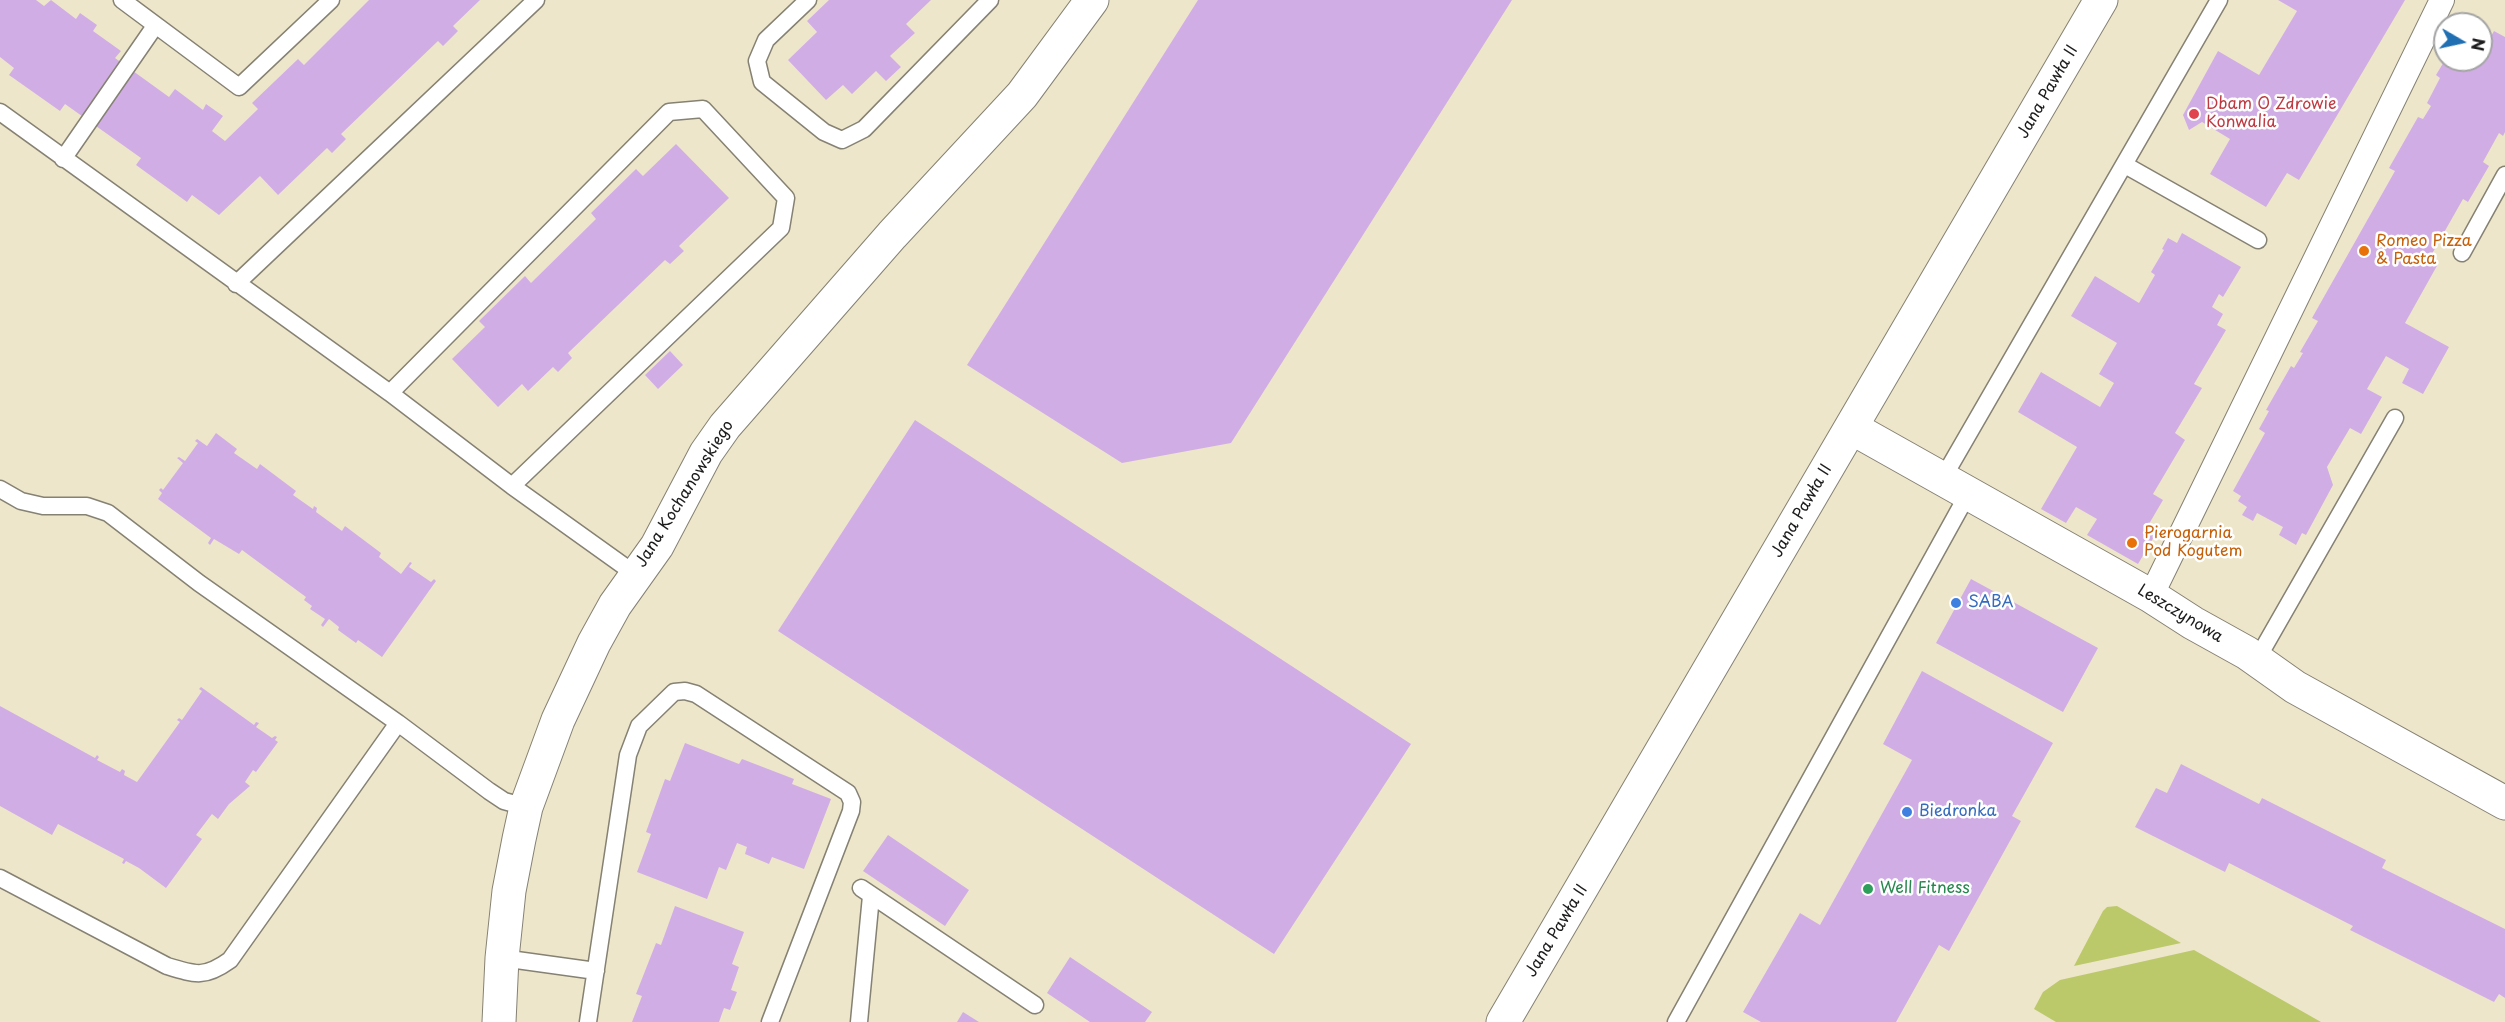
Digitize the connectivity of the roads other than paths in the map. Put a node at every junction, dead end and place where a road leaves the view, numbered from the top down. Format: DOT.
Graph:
graph roads {
  1 [pos="122,0"];
  2 [pos="331,0"];
  3 [pos="536,0"];
  4 [pos="808,0"];
  5 [pos="990,0"];
  6 [pos="1092,0"];
  7 [pos="2101,0"];
  8 [pos="2219,0"];
  9 [pos="2442,0"];
  10 [pos="155,26"];
  11 [pos="0,112"];
  12 [pos="63,159"];
  13 [pos="2125,165"];
  14 [pos="2505,175"];
  15 [pos="2258,240"];
  16 [pos="2462,254"];
  17 [pos="236,284"];
  18 [pos="390,393"];
  19 [pos="2395,418"];
  20 [pos="1852,428"];
  21 [pos="1956,485"];
  22 [pos="512,486"];
  23 [pos="0,489"];
  24 [pos="635,574"];
  25 [pos="2151,596"];
  26 [pos="2256,661"];
  27 [pos="398,723"];
  28 [pos="2505,803"];
  29 [pos="526,807"];
  30 [pos="0,878"];
  31 [pos="502,958"];
  32 [pos="596,971"];
  33 [pos="1035,1005"];
  34 [pos="499,1022"];
  35 [pos="588,1022"];
  36 [pos="770,1022"];
  37 [pos="859,1022"];
  38 [pos="1503,1022"];
  39 [pos="1676,1022"];
  1 -- 10 [label="lane"];
  2 -- 10 [label="lane"];
  3 -- 17 [label="lane"];
  4 -- 5 [label="lane"];
  6 -- 24 [label="street, Jana Kochanowskiego"];
  7 -- 20 [label="street, Jana Pawła II"];
  8 -- 13 [label="lane"];
  9 -- 25 [label="street"];
  10 -- 12 [label="lane"];
  11 -- 12 [label="lane"];
  12 -- 17 [label="lane"];
  13 -- 15 [label="lane"];
  13 -- 21 [label="lane"];
  14 -- 16 [label="lane"];
  17 -- 18 [label="lane"];
  18 -- 22 [label="lane"];
  18 -- 22 [label="lane"];
  19 -- 26 [label="lane"];
  20 -- 21 [label="street, Leszczynowa"];
  20 -- 38 [label="street, Jana Pawła II"];
  21 -- 25 [label="street, Leszczynowa"];
  21 -- 39 [label="lane"];
  22 -- 24 [label="lane"];
  23 -- 27 [label="lane"];
  24 -- 29 [label="street, Jana Kochanowskiego"];
  25 -- 26 [label="street, Leszczynowa"];
  26 -- 28 [label="street, Leszczynowa"];
  27 -- 29 [label="lane"];
  27 -- 30 [label="lane"];
  29 -- 31 [label="street, Jana Kochanowskiego"];
  31 -- 32 [label="lane"];
  31 -- 34 [label="street, Jana Kochanowskiego"];
  32 -- 35 [label="lane"];
  32 -- 36 [label="lane"];
  33 -- 37 [label="lane"];
}
